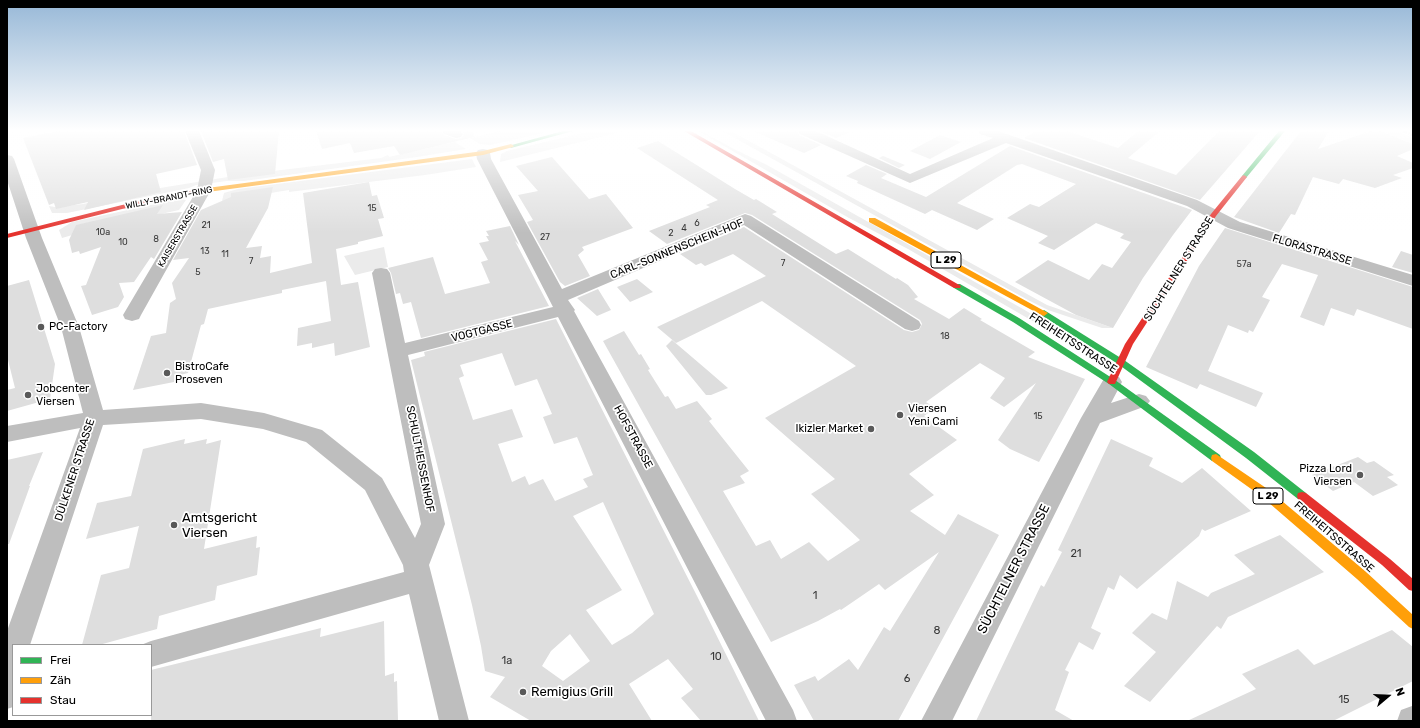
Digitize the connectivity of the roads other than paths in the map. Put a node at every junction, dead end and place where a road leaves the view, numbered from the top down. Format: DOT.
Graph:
graph roads {
  1 [pos="9,165"];
  2 [pos="206,165"];
  3 [pos="393,165"];
  4 [pos="487,165"];
  5 [pos="746,165"];
  6 [pos="879,165"];
  7 [pos="943,165"];
  8 [pos="1083,165"];
  9 [pos="1254,165"];
  10 [pos="204,190"];
  11 [pos="1213,215"];
  12 [pos="866,216"];
  13 [pos="31,230"];
  14 [pos="7,236"];
  15 [pos="381,273"];
  16 [pos="1413,281"];
  17 [pos="562,303"];
  18 [pos="132,314"];
  19 [pos="912,325"];
  20 [pos="1129,344"];
  21 [pos="1094,345"];
  22 [pos="398,351"];
  23 [pos="1121,362"];
  24 [pos="1112,382"];
  25 [pos="1139,401"];
  26 [pos="95,418"];
  27 [pos="1092,418"];
  28 [pos="7,434"];
  29 [pos="417,573"];
  30 [pos="1413,586"];
  31 [pos="1413,623"];
  32 [pos="16,644"];
  33 [pos="152,654"];
  34 [pos="12,657"];
  35 [pos="7,672"];
  36 [pos="454,721"];
  37 [pos="782,721"];
  38 [pos="936,721"];
  1 -- 13 [label="street, DÜLKENER STRASSE"];
  2 -- 10 [label="street, KAISERSTRASSE"];
  3 -- 10 [label="main road, WILLY-BRANDT-RING"];
  4 -- 17 [label="street, HOFSTRASSE"];
  5 -- 24 [label="main road, FREIHEITSSTRASSE / L 29"];
  6 -- 7 [label="street"];
  8 -- 11 [label="street, FLORASTRASSE"];
  9 -- 11 [label="main road, SÜCHTELNER STRASSE"];
  10 -- 13 [label="main road, WILLY-BRANDT-RING"];
  10 -- 18 [label="street, KAISERSTRASSE"];
  11 -- 16 [label="street, FLORASTRASSE"];
  11 -- 20 [label="main road, SÜCHTELNER STRASSE"];
  12 -- 21 [label="main road, FREIHEITSSTRASSE / L 29"];
  13 -- 14 [label="main road, WILLY-BRANDT-RING"];
  13 -- 26 [label="street, DÜLKENER STRASSE"];
  15 -- 22 [label="street, SCHULTHEISSENHOF"];
  17 -- 19 [label="street, CARL-SONNENSCHEIN-HOF"];
  17 -- 22 [label="street, VOGTGASSE"];
  17 -- 37 [label="street, HOFSTRASSE"];
  20 -- 21 [label="main road"];
  20 -- 23 [label="main road, SÜCHTELNER STRASSE"];
  21 -- 23 [label="main road, FREIHEITSSTRASSE / L 29"];
  22 -- 29 [label="street, SCHULTHEISSENHOF"];
  23 -- 24 [label="main road, SÜCHTELNER STRASSE"];
  23 -- 30 [label="main road, FREIHEITSSTRASSE / L 29"];
  24 -- 25 [label="main road, FREIHEITSSTRASSE / L 29"];
  24 -- 27 [label="street, SÜCHTELNER STRASSE"];
  25 -- 27 [label="street"];
  25 -- 31 [label="main road, FREIHEITSSTRASSE / L 29"];
  26 -- 28 [label="street"];
  26 -- 29 [label="street"];
  26 -- 32 [label="street, DÜLKENER STRASSE"];
  27 -- 38 [label="street, SÜCHTELNER STRASSE"];
  29 -- 33 [label="street"];
  29 -- 36 [label="street"];
  34 -- 35 [label="street"];
}
